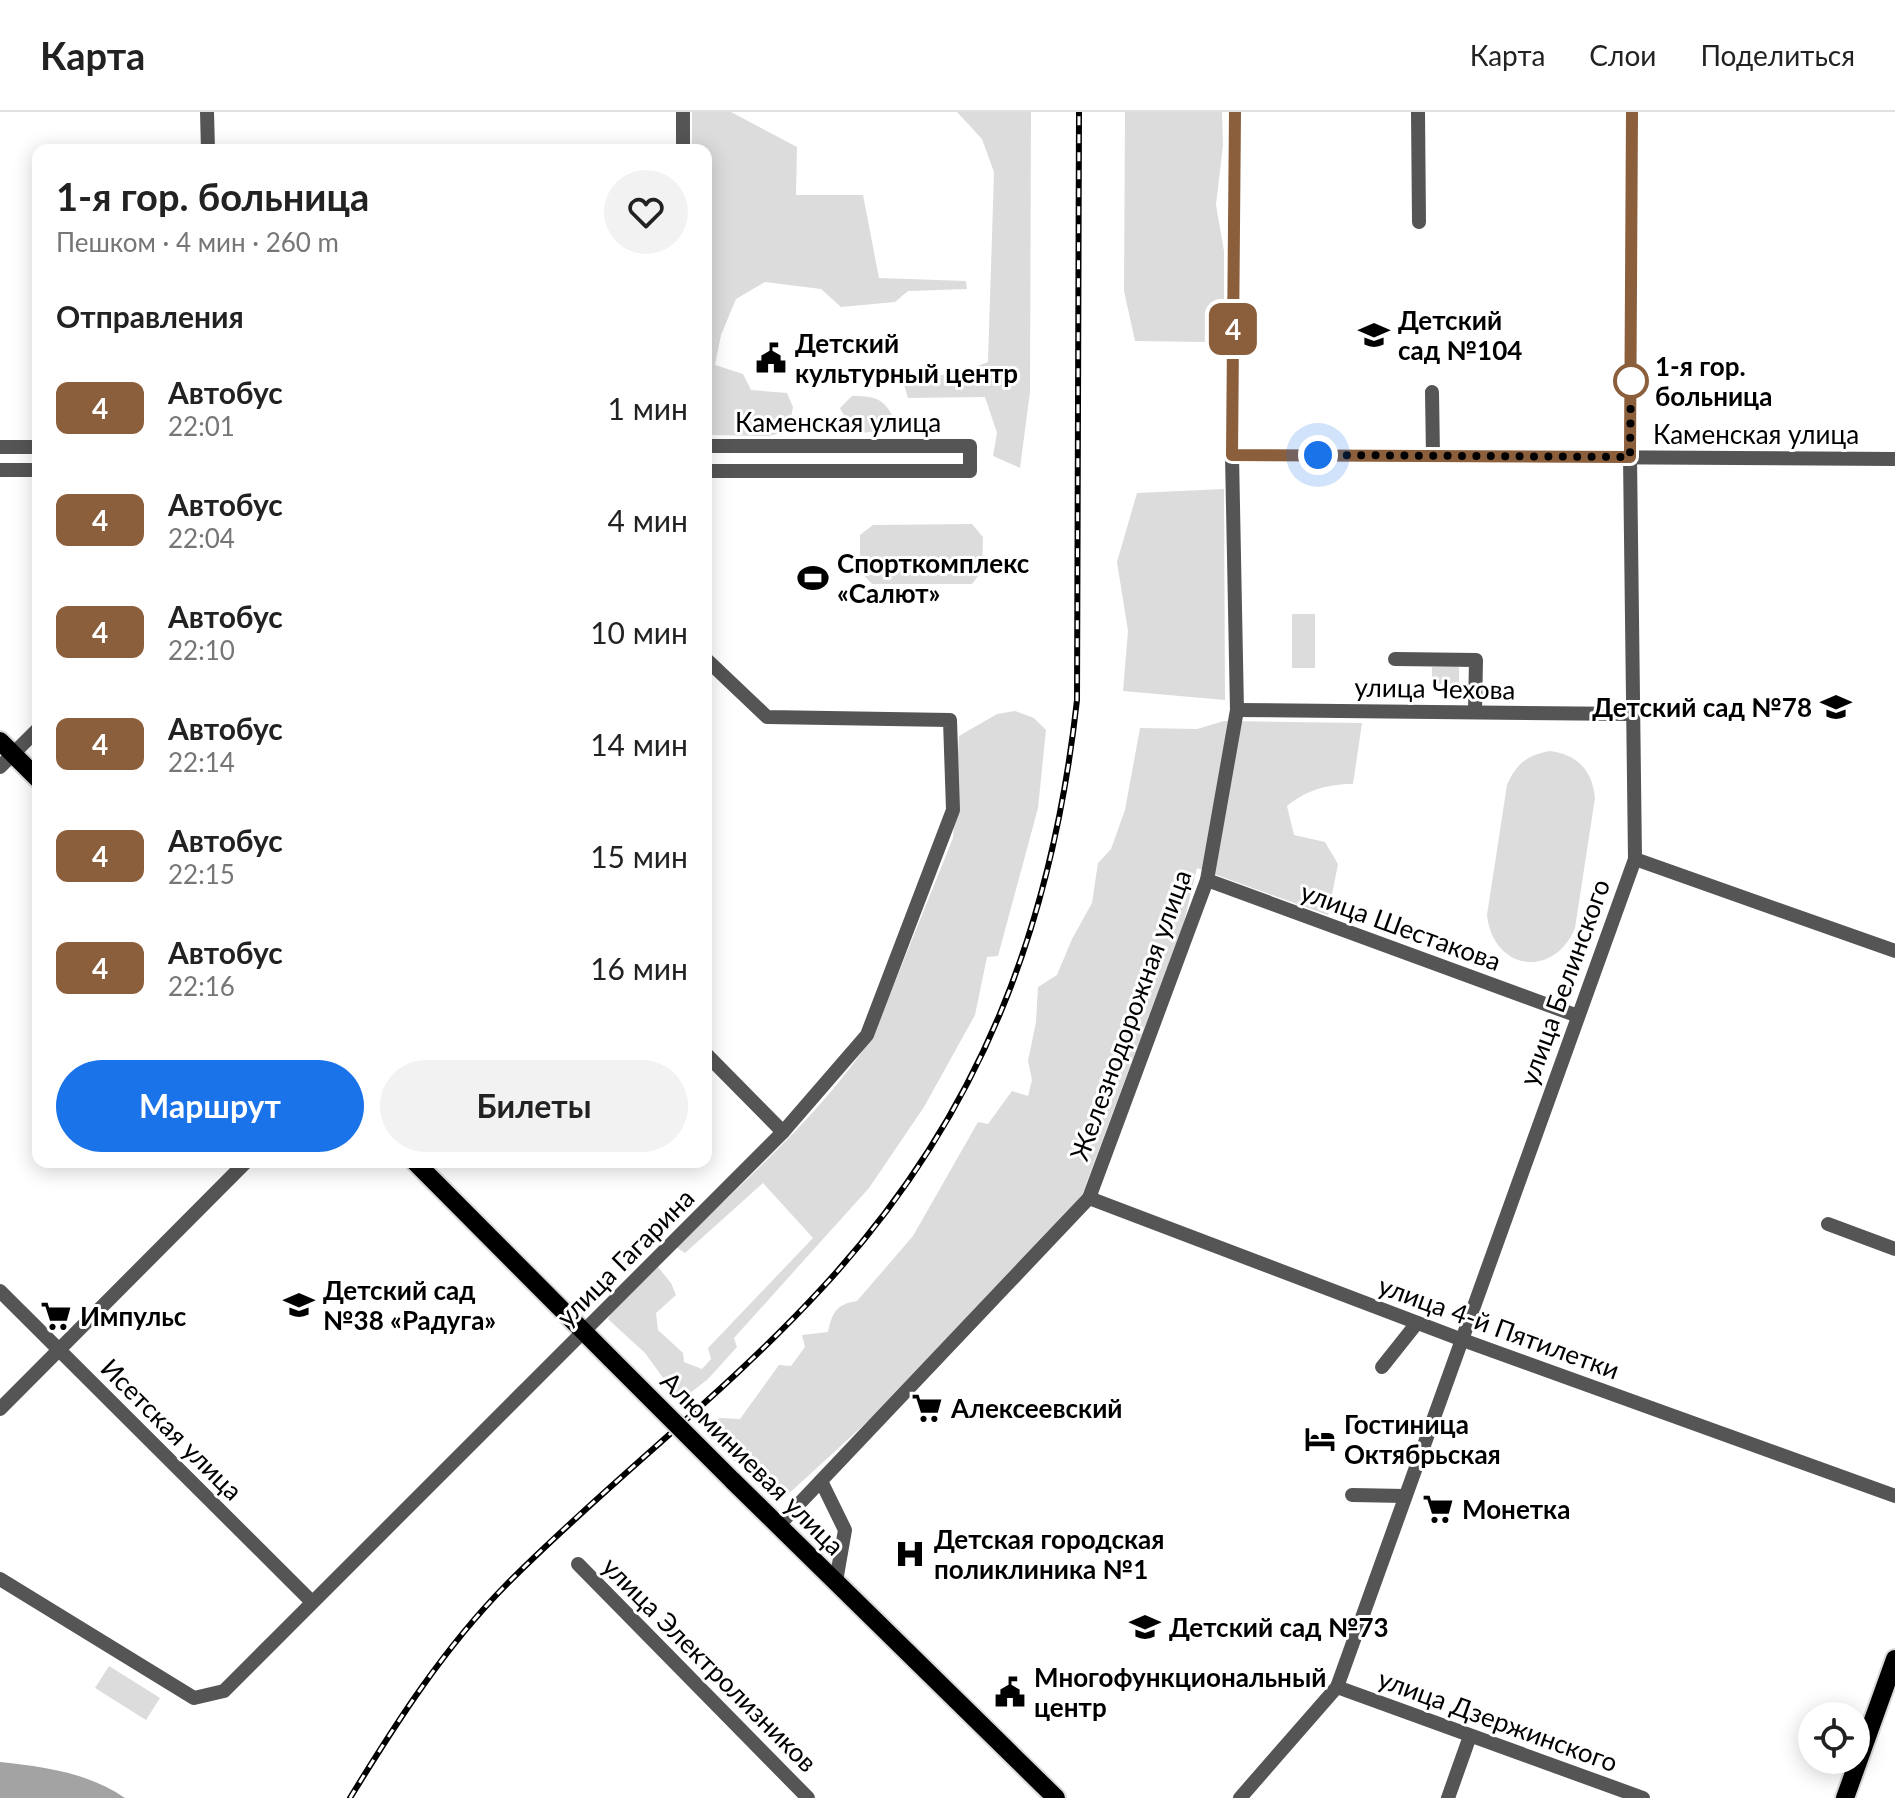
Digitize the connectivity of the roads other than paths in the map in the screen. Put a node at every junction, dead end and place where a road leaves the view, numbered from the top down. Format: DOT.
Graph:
graph roads {
  1 [pos="207,112"];
  2 [pos="683,112"];
  3 [pos="1235,112"];
  4 [pos="1418,112"];
  5 [pos="1632,112"];
  6 [pos="208,144"];
  7 [pos="683,144"];
  8 [pos="1419,222"];
  9 [pos="1432,392"];
  10 [pos="712,446"];
  11 [pos="0,447"];
  12 [pos="32,447"];
  13 [pos="1232,455"];
  14 [pos="1433,456"];
  15 [pos="1630,457"];
  16 [pos="1895,459"];
  17 [pos="0,470"];
  18 [pos="32,470"];
  19 [pos="712,471"];
  20 [pos="1395,659"];
  21 [pos="712,665"];
  22 [pos="1237,710"];
  23 [pos="1475,712"];
  24 [pos="1633,714"];
  25 [pos="32,733"];
  26 [pos="4,754"];
  27 [pos="32,775"];
  28 [pos="1635,859"];
  29 [pos="1207,880"];
  30 [pos="1895,951"];
  31 [pos="1578,1016"];
  32 [pos="712,1060"];
  33 [pos="783,1132"];
  34 [pos="240,1168"];
  35 [pos="421,1168"];
  36 [pos="1089,1198"];
  37 [pos="1828,1224"];
  38 [pos="1895,1249"];
  39 [pos="0,1291"];
  40 [pos="1417,1323"];
  41 [pos="584,1331"];
  42 [pos="1460,1339"];
  43 [pos="58,1350"];
  44 [pos="1382,1367"];
  45 [pos="0,1409"];
  46 [pos="821,1481"];
  47 [pos="1352,1495"];
  48 [pos="1405,1496"];
  49 [pos="1895,1496"];
  50 [pos="779,1525"];
  51 [pos="578,1564"];
  52 [pos="0,1579"];
  53 [pos="836,1581"];
  54 [pos="311,1601"];
  55 [pos="1895,1659"];
  56 [pos="1337,1687"];
  57 [pos="1470,1736"];
  58 [pos="808,1798"];
  59 [pos="1056,1798"];
  60 [pos="1240,1798"];
  61 [pos="1448,1798"];
  62 [pos="1643,1798"];
  63 [pos="1845,1798"];
  1 -- 6 [label="street"];
  2 -- 7 [label="street"];
  3 -- 13 [label="street, Железнодорожная улица"];
  4 -- 8 [label="street"];
  5 -- 15 [label="street, улица Белинского"];
  9 -- 14 [label="street"];
  10 -- 19 [label="street, Каменская улица"];
  11 -- 12 [label="street"];
  13 -- 14 [label="street, Каменская улица"];
  13 -- 22 [label="street, Железнодорожная улица"];
  14 -- 15 [label="street, Каменская улица"];
  15 -- 16 [label="street, Каменская улица"];
  15 -- 24 [label="street, улица Белинского"];
  17 -- 18 [label="street"];
  20 -- 23 [label="street"];
  21 -- 33 [label="street, улица Гагарина"];
  22 -- 23 [label="street, улица Чехова"];
  22 -- 29 [label="street, Железнодорожная улица"];
  23 -- 24 [label="street, улица Чехова"];
  24 -- 28 [label="street, улица Белинского"];
  25 -- 26 [label="street"];
  26 -- 27 [label="main road"];
  28 -- 30 [label="street"];
  28 -- 31 [label="street, улица Белинского"];
  29 -- 31 [label="street, улица Шестакова"];
  29 -- 36 [label="street, Железнодорожная улица"];
  31 -- 42 [label="street, улица Белинского"];
  32 -- 33 [label="street"];
  33 -- 41 [label="street, улица Гагарина"];
  34 -- 43 [label="street"];
  35 -- 41 [label="main road, Алюминиевая улица"];
  36 -- 40 [label="street, улица 4-й Пятилетки"];
  36 -- 46 [label="street, Железнодорожная улица"];
  37 -- 38 [label="street"];
  39 -- 43 [label="street, Исетская улица"];
  40 -- 42 [label="street, улица 4-й Пятилетки"];
  40 -- 44 [label="street"];
  41 -- 50 [label="main road, Алюминиевая улица, bridge"];
  41 -- 54 [label="street, улица Гагарина"];
  42 -- 48 [label="street, улица Белинского"];
  42 -- 49 [label="street, улица 4-й Пятилетки"];
  43 -- 45 [label="street"];
  43 -- 54 [label="street, Исетская улица"];
  46 -- 50 [label="street, Железнодорожная улица"];
  46 -- 53 [label="street"];
  47 -- 48 [label="street"];
  48 -- 56 [label="street, улица Белинского"];
  50 -- 53 [label="main road, Алюминиевая улица"];
  51 -- 58 [label="street, улица Электролизников"];
  52 -- 54 [label="street, улица Гагарина"];
  53 -- 59 [label="main road, Алюминиевая улица"];
  55 -- 63 [label="main road"];
  56 -- 57 [label="street, улица Дзержинского"];
  56 -- 60 [label="street, улица Белинского"];
  57 -- 61 [label="street"];
  57 -- 62 [label="street, улица Дзержинского"];
}
